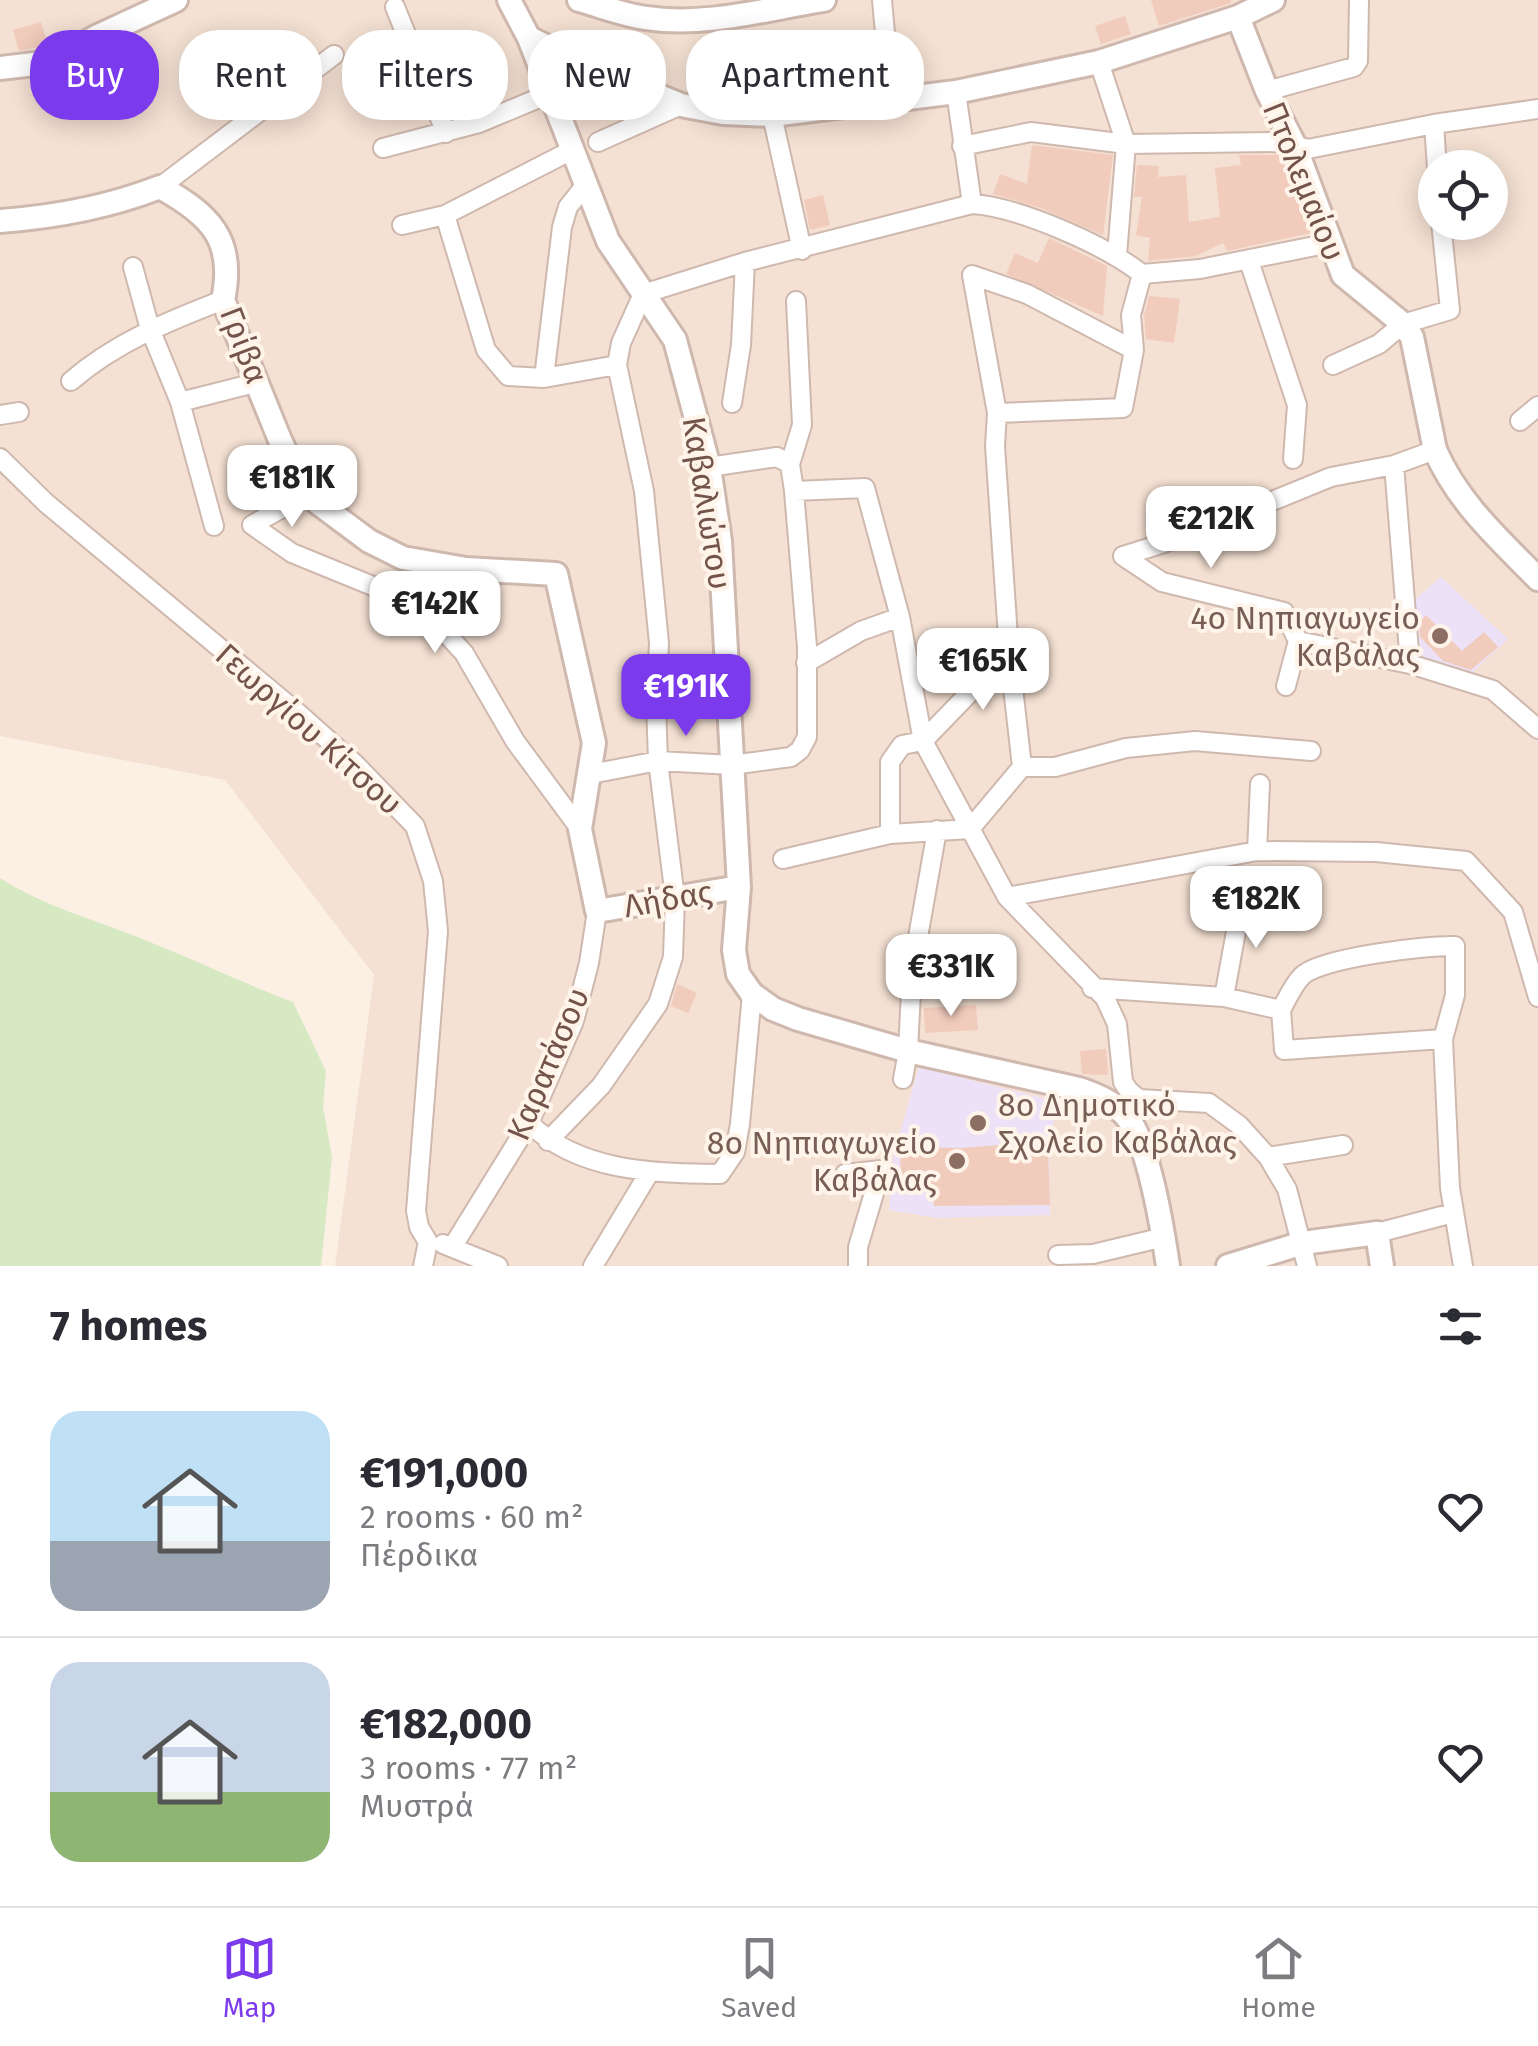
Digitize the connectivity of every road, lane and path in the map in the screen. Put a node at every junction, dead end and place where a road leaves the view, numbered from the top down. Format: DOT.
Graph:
graph roads {
  1 [pos="176,0"];
  2 [pos="509,0"];
  3 [pos="578,0"];
  4 [pos="824,0"];
  5 [pos="882,0"];
  6 [pos="1272,0"];
  7 [pos="1359,0"];
  8 [pos="395,7"];
  9 [pos="1238,16"];
  10 [pos="885,30"];
  11 [pos="528,36"];
  12 [pos="334,55"];
  13 [pos="1100,62"];
  14 [pos="0,68"];
  15 [pos="956,92"];
  16 [pos="1267,92"];
  17 [pos="924,96"];
  18 [pos="666,99"];
  19 [pos="528,102"];
  20 [pos="681,105"];
  21 [pos="686,106"];
  22 [pos="1538,109"];
  23 [pos="562,120"];
  24 [pos="773,120"];
  25 [pos="1434,124"];
  26 [pos="446,133"];
  27 [pos="598,142"];
  28 [pos="1126,144"];
  29 [pos="962,146"];
  30 [pos="1295,146"];
  31 [pos="383,148"];
  32 [pos="574,149"];
  33 [pos="1436,150"];
  34 [pos="587,183"];
  35 [pos="160,186"];
  36 [pos="972,204"];
  37 [pos="446,214"];
  38 [pos="0,221"];
  39 [pos="402,225"];
  40 [pos="1443,240"];
  41 [pos="1330,243"];
  42 [pos="802,250"];
  43 [pos="1117,254"];
  44 [pos="1250,260"];
  45 [pos="745,262"];
  46 [pos="133,267"];
  47 [pos="1142,274"];
  48 [pos="643,294"];
  49 [pos="224,300"];
  50 [pos="796,300"];
  51 [pos="1402,324"];
  52 [pos="150,329"];
  53 [pos="1134,350"];
  54 [pos="617,365"];
  55 [pos="1333,366"];
  56 [pos="544,378"];
  57 [pos="70,381"];
  58 [pos="259,382"];
  59 [pos="180,402"];
  60 [pos="732,404"];
  61 [pos="1538,406"];
  62 [pos="19,412"];
  63 [pos="997,413"];
  64 [pos="0,415"];
  65 [pos="1520,421"];
  66 [pos="1435,450"];
  67 [pos="0,458"];
  68 [pos="1293,459"];
  69 [pos="790,464"];
  70 [pos="1394,465"];
  71 [pos="708,467"];
  72 [pos="794,491"];
  73 [pos="308,493"];
  74 [pos="214,526"];
  75 [pos="556,574"];
  76 [pos="1538,578"];
  77 [pos="900,618"];
  78 [pos="1298,641"];
  79 [pos="1009,652"];
  80 [pos="806,664"];
  81 [pos="1410,664"];
  82 [pos="1286,686"];
  83 [pos="1538,728"];
  84 [pos="924,741"];
  85 [pos="1312,751"];
  86 [pos="658,762"];
  87 [pos="732,764"];
  88 [pos="1022,767"];
  89 [pos="592,774"];
  90 [pos="1260,784"];
  91 [pos="970,829"];
  92 [pos="580,830"];
  93 [pos="937,830"];
  94 [pos="890,834"];
  95 [pos="1257,851"];
  96 [pos="783,858"];
  97 [pos="739,887"];
  98 [pos="1008,897"];
  99 [pos="675,898"];
  100 [pos="1232,906"];
  101 [pos="597,912"];
  102 [pos="1092,988"];
  103 [pos="752,994"];
  104 [pos="1224,997"];
  105 [pos="1538,997"];
  106 [pos="1281,1010"];
  107 [pos="1443,1040"];
  108 [pos="908,1051"];
  109 [pos="903,1079"];
  110 [pos="528,1123"];
  111 [pos="548,1141"];
  112 [pos="1343,1145"];
  113 [pos="1268,1157"];
  114 [pos="649,1173"];
  115 [pos="845,1174"];
  116 [pos="1454,1213"];
  117 [pos="1377,1233"];
  118 [pos="1164,1238"];
  119 [pos="428,1242"];
  120 [pos="454,1246"];
  121 [pos="1305,1254"];
  122 [pos="1058,1255"];
  123 [pos="1094,1260"];
  124 [pos="422,1266"];
  125 [pos="498,1266"];
  126 [pos="593,1266"];
  127 [pos="858,1266"];
  128 [pos="1168,1266"];
  129 [pos="1228,1266"];
  130 [pos="1382,1266"];
  131 [pos="1463,1266"];
  1 -- 14 [label="street"];
  2 -- 11 [label="street, Καβαλιώτου"];
  3 -- 4 [label="street"];
  5 -- 10 [label="street"];
  6 -- 9 [label="street"];
  7 -- 16 [label="street"];
  8 -- 26 [label="street"];
  9 -- 13 [label="street"];
  9 -- 16 [label="street, Πτολεμαίου"];
  12 -- 35 [label="street"];
  13 -- 15 [label="street"];
  13 -- 28 [label="street"];
  15 -- 17 [label="street"];
  15 -- 29 [label="street"];
  16 -- 30 [label="street, Πτολεμαίου"];
  18 -- 20 [label="street"];
  19 -- 26 [label="street"];
  20 -- 21 [label="street"];
  20 -- 27 [label="street"];
  22 -- 25 [label="street"];
  23 -- 32 [label="street, Καβαλιώτου"];
  24 -- 42 [label="street"];
  25 -- 30 [label="street"];
  25 -- 33 [label="street"];
  26 -- 31 [label="street"];
  28 -- 29 [label="street"];
  28 -- 30 [label="street"];
  28 -- 43 [label="street"];
  29 -- 36 [label="street"];
  30 -- 41 [label="street, Πτολεμαίου"];
  32 -- 34 [label="street, Καβαλιώτου"];
  32 -- 37 [label="street"];
  34 -- 48 [label="street, Καβαλιώτου"];
  34 -- 56 [label="street"];
  35 -- 38 [label="street"];
  35 -- 49 [label="street, Γρίβα"];
  36 -- 42 [label="street"];
  36 -- 43 [label="street"];
  37 -- 39 [label="street"];
  37 -- 56 [label="street"];
  40 -- 51 [label="street"];
  41 -- 44 [label="street"];
  41 -- 51 [label="street, Πτολεμαίου"];
  42 -- 45 [label="street"];
  43 -- 47 [label="street"];
  44 -- 47 [label="street"];
  44 -- 68 [label="street"];
  45 -- 48 [label="street"];
  45 -- 60 [label="street"];
  46 -- 52 [label="street"];
  47 -- 53 [label="street"];
  48 -- 54 [label="street"];
  48 -- 71 [label="street, Καβαλιώτου"];
  49 -- 52 [label="street"];
  49 -- 58 [label="street, Γρίβα"];
  50 -- 69 [label="street"];
  51 -- 55 [label="street"];
  51 -- 66 [label="street"];
  52 -- 57 [label="street"];
  52 -- 59 [label="street"];
  53 -- 63 [label="street"];
  53 -- 63 [label="street"];
  54 -- 56 [label="street"];
  54 -- 86 [label="street"];
  58 -- 59 [label="street"];
  58 -- 73 [label="street, Γρίβα"];
  59 -- 74 [label="street"];
  61 -- 65 [label="street"];
  62 -- 64 [label="street"];
  63 -- 79 [label="street"];
  66 -- 70 [label="street"];
  66 -- 76 [label="street"];
  67 -- 119 [label="street, Γεωργίου Κίτσου"];
  69 -- 71 [label="street"];
  69 -- 72 [label="street"];
  70 -- 78 [label="street"];
  70 -- 81 [label="street"];
  71 -- 87 [label="street, Καβαλιώτου"];
  72 -- 77 [label="street"];
  72 -- 80 [label="street"];
  73 -- 75 [label="street, Γρίβα"];
  73 -- 92 [label="street"];
  75 -- 89 [label="street, Καρατάσου"];
  77 -- 80 [label="street"];
  77 -- 84 [label="street"];
  78 -- 81 [label="street"];
  78 -- 82 [label="street"];
  79 -- 84 [label="street"];
  79 -- 88 [label="street"];
  80 -- 87 [label="street"];
  81 -- 83 [label="street"];
  84 -- 91 [label="street"];
  84 -- 94 [label="street"];
  85 -- 88 [label="street"];
  86 -- 87 [label="street"];
  86 -- 89 [label="street"];
  86 -- 99 [label="street"];
  87 -- 97 [label="street, Καβαλιώτου"];
  88 -- 91 [label="street"];
  89 -- 92 [label="street, Καρατάσου"];
  90 -- 95 [label="street"];
  91 -- 93 [label="street"];
  91 -- 98 [label="street"];
  92 -- 101 [label="street, Καρατάσου"];
  93 -- 94 [label="street"];
  93 -- 108 [label="street"];
  94 -- 96 [label="street"];
  95 -- 98 [label="street"];
  95 -- 105 [label="street"];
  97 -- 99 [label="street, Λήδας"];
  97 -- 103 [label="street, Καβαλιώτου"];
  98 -- 102 [label="street"];
  99 -- 101 [label="street, Λήδας"];
  99 -- 111 [label="street"];
  100 -- 104 [label="street"];
  101 -- 110 [label="street, Καρατάσου"];
  102 -- 104 [label="street"];
  102 -- 113 [label="street"];
  103 -- 108 [label="street"];
  103 -- 114 [label="street, Καβαλιώτου"];
  104 -- 106 [label="street"];
  106 -- 107 [label="street"];
  106 -- 107 [label="street"];
  107 -- 116 [label="street"];
  108 -- 109 [label="street"];
  108 -- 118 [label="street"];
  110 -- 111 [label="street"];
  110 -- 120 [label="street, Καρατάσου"];
  111 -- 114 [label="street"];
  112 -- 113 [label="street"];
  113 -- 121 [label="street"];
  114 -- 126 [label="street"];
  115 -- 127 [label="street"];
  116 -- 117 [label="street"];
  116 -- 131 [label="street"];
  117 -- 121 [label="street"];
  117 -- 130 [label="street"];
  118 -- 123 [label="street"];
  118 -- 128 [label="street"];
  119 -- 120 [label="street"];
  119 -- 124 [label="street, Γεωργίου Κίτσου"];
  120 -- 125 [label="street"];
  121 -- 129 [label="street"];
  122 -- 123 [label="street"];
}
